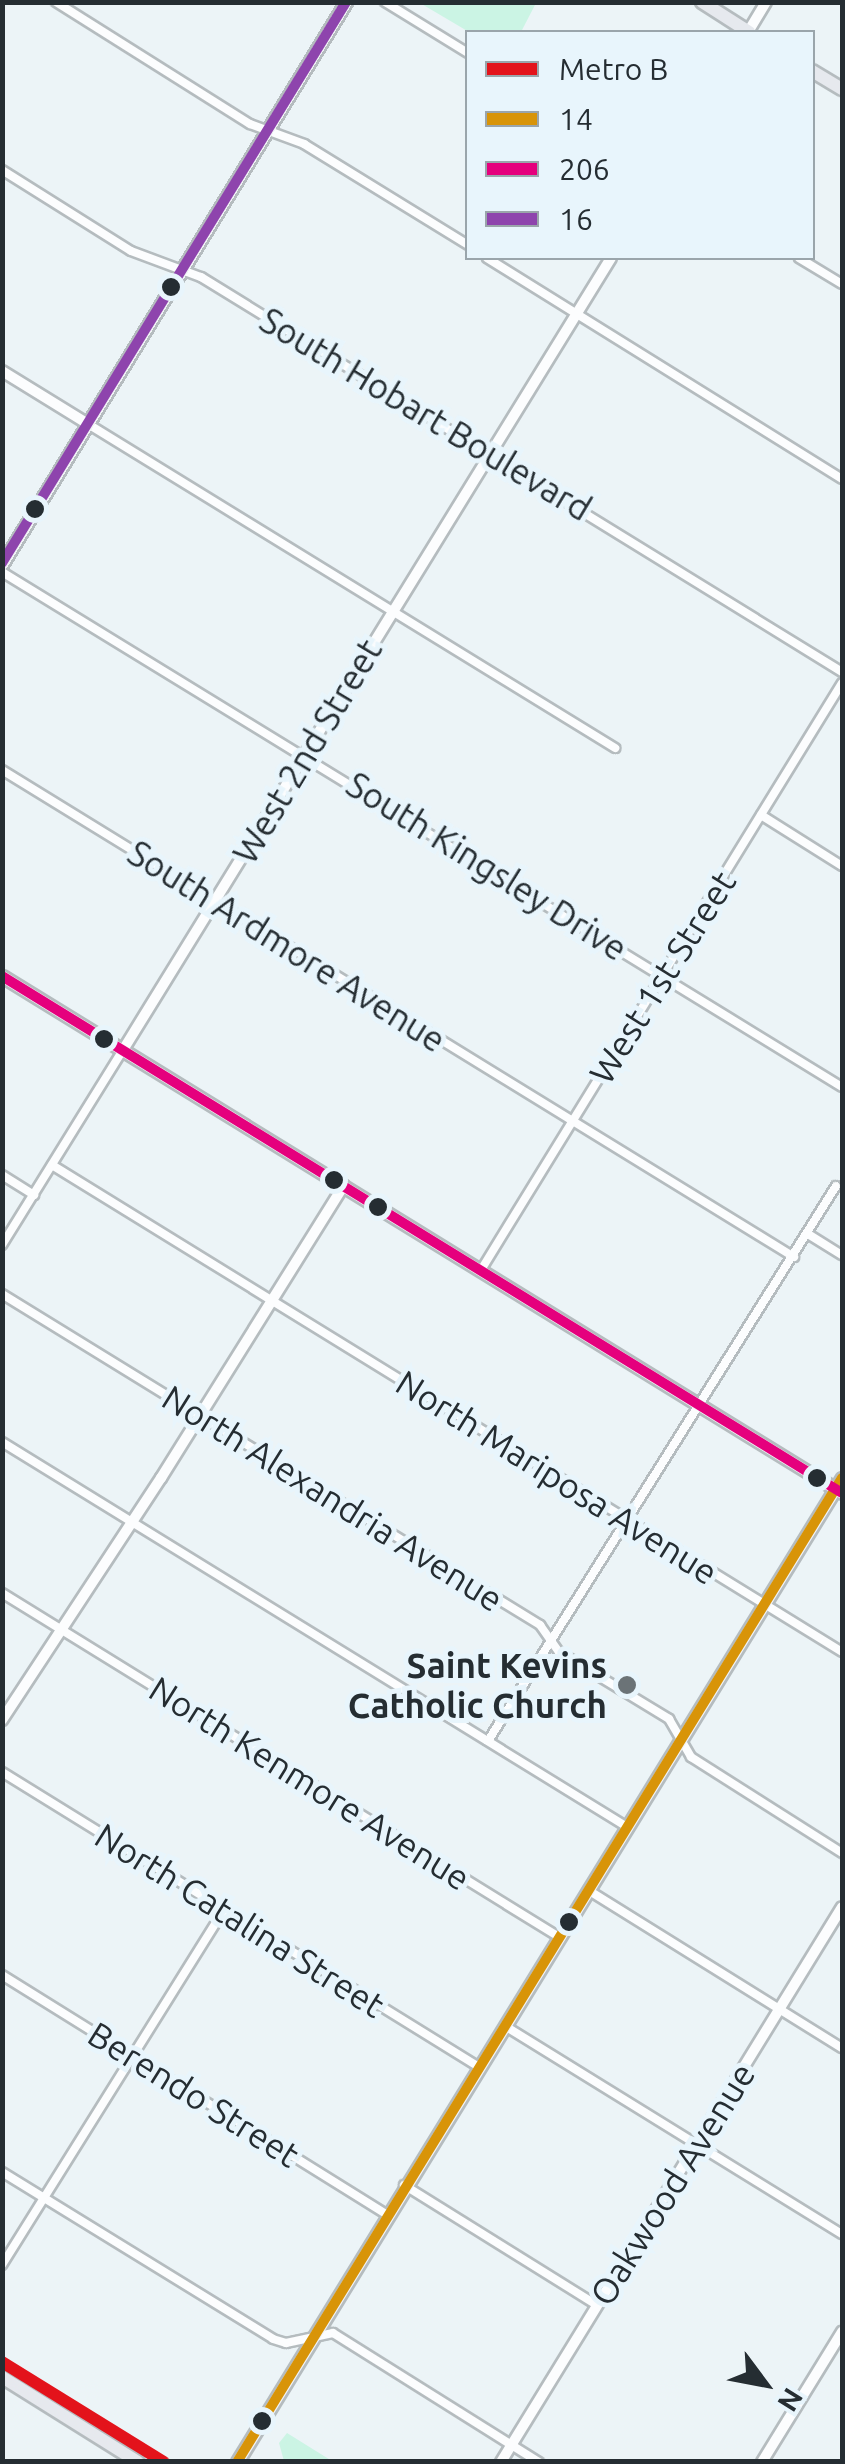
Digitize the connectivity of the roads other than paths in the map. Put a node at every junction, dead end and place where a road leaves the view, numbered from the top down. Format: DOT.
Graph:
graph roads {
  1 [pos="56,2"];
  2 [pos="346,2"];
  3 [pos="385,2"];
  4 [pos="702,2"];
  5 [pos="766,2"];
  6 [pos="745,30"];
  7 [pos="749,30"];
  8 [pos="465,51"];
  9 [pos="815,73"];
  10 [pos="842,89"];
  11 [pos="268,130"];
  12 [pos="2,170"];
  13 [pos="465,243"];
  14 [pos="490,260"];
  15 [pos="610,260"];
  16 [pos="802,260"];
  17 [pos="182,271"];
  18 [pos="842,284"];
  19 [pos="578,314"];
  20 [pos="2,371"];
  21 [pos="88,424"];
  22 [pos="490,452"];
  23 [pos="842,478"];
  24 [pos="2,564"];
  25 [pos="2,572"];
  26 [pos="392,612"];
  27 [pos="842,672"];
  28 [pos="842,683"];
  29 [pos="615,748"];
  30 [pos="304,754"];
  31 [pos="2,770"];
  32 [pos="762,816"];
  33 [pos="842,866"];
  34 [pos="215,902"];
  35 [pos="664,975"];
  36 [pos="2,976"];
  37 [pos="123,1050"];
  38 [pos="842,1087"];
  39 [pos="573,1121"];
  40 [pos="52,1165"];
  41 [pos="2,1175"];
  42 [pos="344,1186"];
  43 [pos="836,1186"];
  44 [pos="34,1194"];
  45 [pos="808,1234"];
  46 [pos="2,1246"];
  47 [pos="842,1254"];
  48 [pos="794,1257"];
  49 [pos="481,1270"];
  50 [pos="2,1294"];
  51 [pos="272,1301"];
  52 [pos="698,1405"];
  53 [pos="200,1416"];
  54 [pos="2,1442"];
  55 [pos="840,1487"];
  56 [pos="625,1518"];
  57 [pos="132,1522"];
  58 [pos="2,1593"];
  59 [pos="765,1604"];
  60 [pos="61,1629"];
  61 [pos="550,1641"];
  62 [pos="842,1652"];
  63 [pos="2,1720"];
  64 [pos="488,1740"];
  65 [pos="682,1740"];
  66 [pos="2,1772"];
  67 [pos="628,1827"];
  68 [pos="842,1853"];
  69 [pos="588,1890"];
  70 [pos="842,1907"];
  71 [pos="224,1910"];
  72 [pos="559,1937"];
  73 [pos="2,1975"];
  74 [pos="780,2009"];
  75 [pos="504,2026"];
  76 [pos="842,2048"];
  77 [pos="133,2056"];
  78 [pos="479,2067"];
  79 [pos="695,2145"];
  80 [pos="2,2172"];
  81 [pos="404,2186"];
  82 [pos="45,2198"];
  83 [pos="386,2214"];
  84 [pos="842,2234"];
  85 [pos="2,2265"];
  86 [pos="597,2306"];
  87 [pos="842,2332"];
  88 [pos="312,2337"];
  89 [pos="2,2377"];
  90 [pos="512,2444"];
  91 [pos="138,2462"];
  92 [pos="237,2462"];
  93 [pos="501,2462"];
  94 [pos="539,2462"];
  95 [pos="762,2462"];
  1 -- 11 [label="street"];
  2 -- 11 [label="main road"];
  3 -- 8 [label="street"];
  4 -- 6 [label="main road"];
  5 -- 7 [label="street"];
  9 -- 10 [label="main road"];
  11 -- 13 [label="street"];
  11 -- 17 [label="main road"];
  12 -- 17 [label="street, South Hobart Boulevard"];
  14 -- 19 [label="street"];
  15 -- 19 [label="street, West 2nd Street"];
  16 -- 18 [label="street"];
  17 -- 21 [label="main road"];
  17 -- 22 [label="street, South Hobart Boulevard"];
  19 -- 22 [label="street, West 2nd Street"];
  19 -- 23 [label="street"];
  20 -- 21 [label="street"];
  21 -- 24 [label="main road"];
  21 -- 26 [label="street"];
  22 -- 26 [label="street, West 2nd Street"];
  22 -- 27 [label="street, South Hobart Boulevard"];
  25 -- 30 [label="street, South Kingsley Drive"];
  26 -- 29 [label="street"];
  26 -- 30 [label="street, West 2nd Street"];
  28 -- 32 [label="street, West 1st Street"];
  30 -- 34 [label="street, West 2nd Street"];
  30 -- 35 [label="street, South Kingsley Drive"];
  31 -- 34 [label="street, South Ardmore Avenue"];
  32 -- 33 [label="street"];
  32 -- 35 [label="street, West 1st Street"];
  34 -- 37 [label="street, West 2nd Street"];
  34 -- 39 [label="street, South Ardmore Avenue"];
  35 -- 38 [label="street, South Kingsley Drive"];
  35 -- 39 [label="street, West 1st Street"];
  36 -- 37 [label="main road"];
  37 -- 40 [label="street, West 2nd Street"];
  37 -- 42 [label="main road"];
  39 -- 48 [label="street, South Ardmore Avenue"];
  39 -- 49 [label="street, West 1st Street"];
  40 -- 44 [label="street, West 2nd Street"];
  40 -- 51 [label="street, North Mariposa Avenue"];
  41 -- 44 [label="street"];
  42 -- 49 [label="main road"];
  42 -- 51 [label="street"];
  43 -- 45 [label="street"];
  44 -- 46 [label="street, West 2nd Street"];
  45 -- 47 [label="street"];
  45 -- 48 [label="street"];
  48 -- 52 [label="street"];
  49 -- 52 [label="main road"];
  50 -- 53 [label="street, North Alexandria Avenue"];
  51 -- 53 [label="street"];
  51 -- 56 [label="street, North Mariposa Avenue"];
  52 -- 55 [label="main road"];
  52 -- 56 [label="street"];
  53 -- 57 [label="street"];
  53 -- 61 [label="street, North Alexandria Avenue"];
  54 -- 57 [label="street"];
  55 -- 59 [label="main road"];
  56 -- 59 [label="street, North Mariposa Avenue"];
  56 -- 61 [label="street"];
  57 -- 60 [label="street"];
  57 -- 64 [label="street"];
  58 -- 60 [label="street, North Kenmore Avenue"];
  59 -- 62 [label="street, North Mariposa Avenue"];
  59 -- 65 [label="main road"];
  60 -- 63 [label="street"];
  60 -- 72 [label="street, North Kenmore Avenue"];
  61 -- 64 [label="street"];
  61 -- 65 [label="street, North Alexandria Avenue"];
  64 -- 67 [label="street"];
  65 -- 67 [label="main road"];
  65 -- 68 [label="street, North Alexandria Avenue"];
  66 -- 71 [label="street, North Catalina Street"];
  67 -- 69 [label="main road"];
  69 -- 72 [label="main road"];
  69 -- 74 [label="street"];
  70 -- 74 [label="street, Oakwood Avenue"];
  71 -- 77 [label="street"];
  71 -- 78 [label="street, North Catalina Street"];
  72 -- 75 [label="main road"];
  73 -- 77 [label="street, Berendo Street"];
  74 -- 76 [label="street"];
  74 -- 79 [label="street, Oakwood Avenue"];
  75 -- 78 [label="main road"];
  75 -- 79 [label="street"];
  77 -- 82 [label="street"];
  77 -- 83 [label="street, Berendo Street"];
  78 -- 81 [label="main road"];
  79 -- 84 [label="street"];
  79 -- 86 [label="street, Oakwood Avenue"];
  80 -- 82 [label="street"];
  81 -- 83 [label="main road"];
  81 -- 86 [label="street"];
  82 -- 85 [label="street"];
  82 -- 88 [label="street"];
  83 -- 88 [label="main road"];
  86 -- 90 [label="street, Oakwood Avenue"];
  87 -- 95 [label="street"];
  88 -- 90 [label="street"];
  88 -- 92 [label="main road"];
  89 -- 91 [label="main road"];
  90 -- 93 [label="street, Oakwood Avenue"];
  90 -- 94 [label="street"];
}
